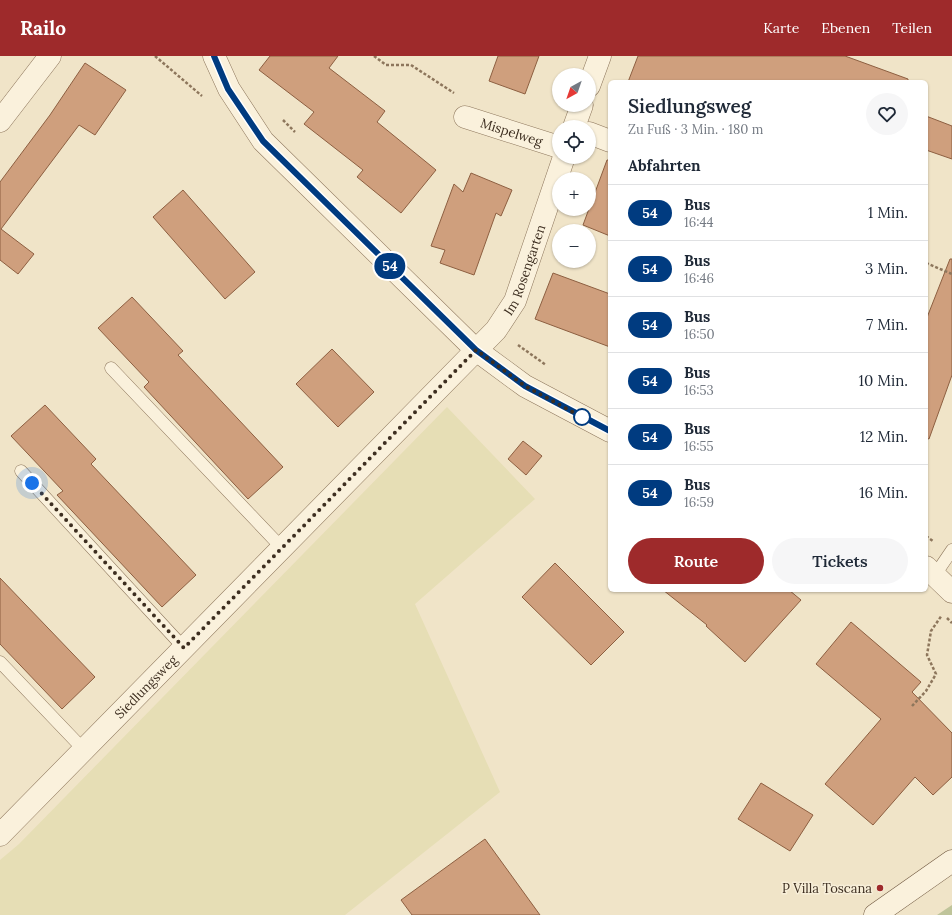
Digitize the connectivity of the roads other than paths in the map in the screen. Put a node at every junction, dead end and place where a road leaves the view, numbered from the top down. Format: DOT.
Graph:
graph roads {
  1 [pos="50,56"];
  2 [pos="214,56"];
  3 [pos="600,56"];
  4 [pos="596,68"];
  5 [pos="470,119"];
  6 [pos="0,121"];
  7 [pos="596,136"];
  8 [pos="608,140"];
  9 [pos="552,145"];
  10 [pos="562,164"];
  11 [pos="476,350"];
  12 [pos="111,368"];
  13 [pos="608,430"];
  14 [pos="21,472"];
  15 [pos="282,548"];
  16 [pos="952,550"];
  17 [pos="930,571"];
  18 [pos="952,592"];
  19 [pos="184,648"];
  20 [pos="0,662"];
  21 [pos="84,750"];
  22 [pos="0,835"];
  23 [pos="952,861"];
  24 [pos="875,915"];
  1 -- 6 [label="street"];
  2 -- 11 [label="street"];
  3 -- 4 [label="street"];
  5 -- 9 [label="street, Mispelweg"];
  7 -- 8 [label="street"];
  10 -- 11 [label="street, Im Rosengarten"];
  11 -- 13 [label="street"];
  11 -- 15 [label="street, Siedlungsweg"];
  12 -- 15 [label="lane"];
  14 -- 19 [label="lane"];
  15 -- 19 [label="street, Siedlungsweg"];
  16 -- 17 [label="lane"];
  17 -- 18 [label="street"];
  19 -- 21 [label="street, Siedlungsweg"];
  20 -- 21 [label="lane"];
  21 -- 22 [label="street, Siedlungsweg"];
  23 -- 24 [label="street"];
}
